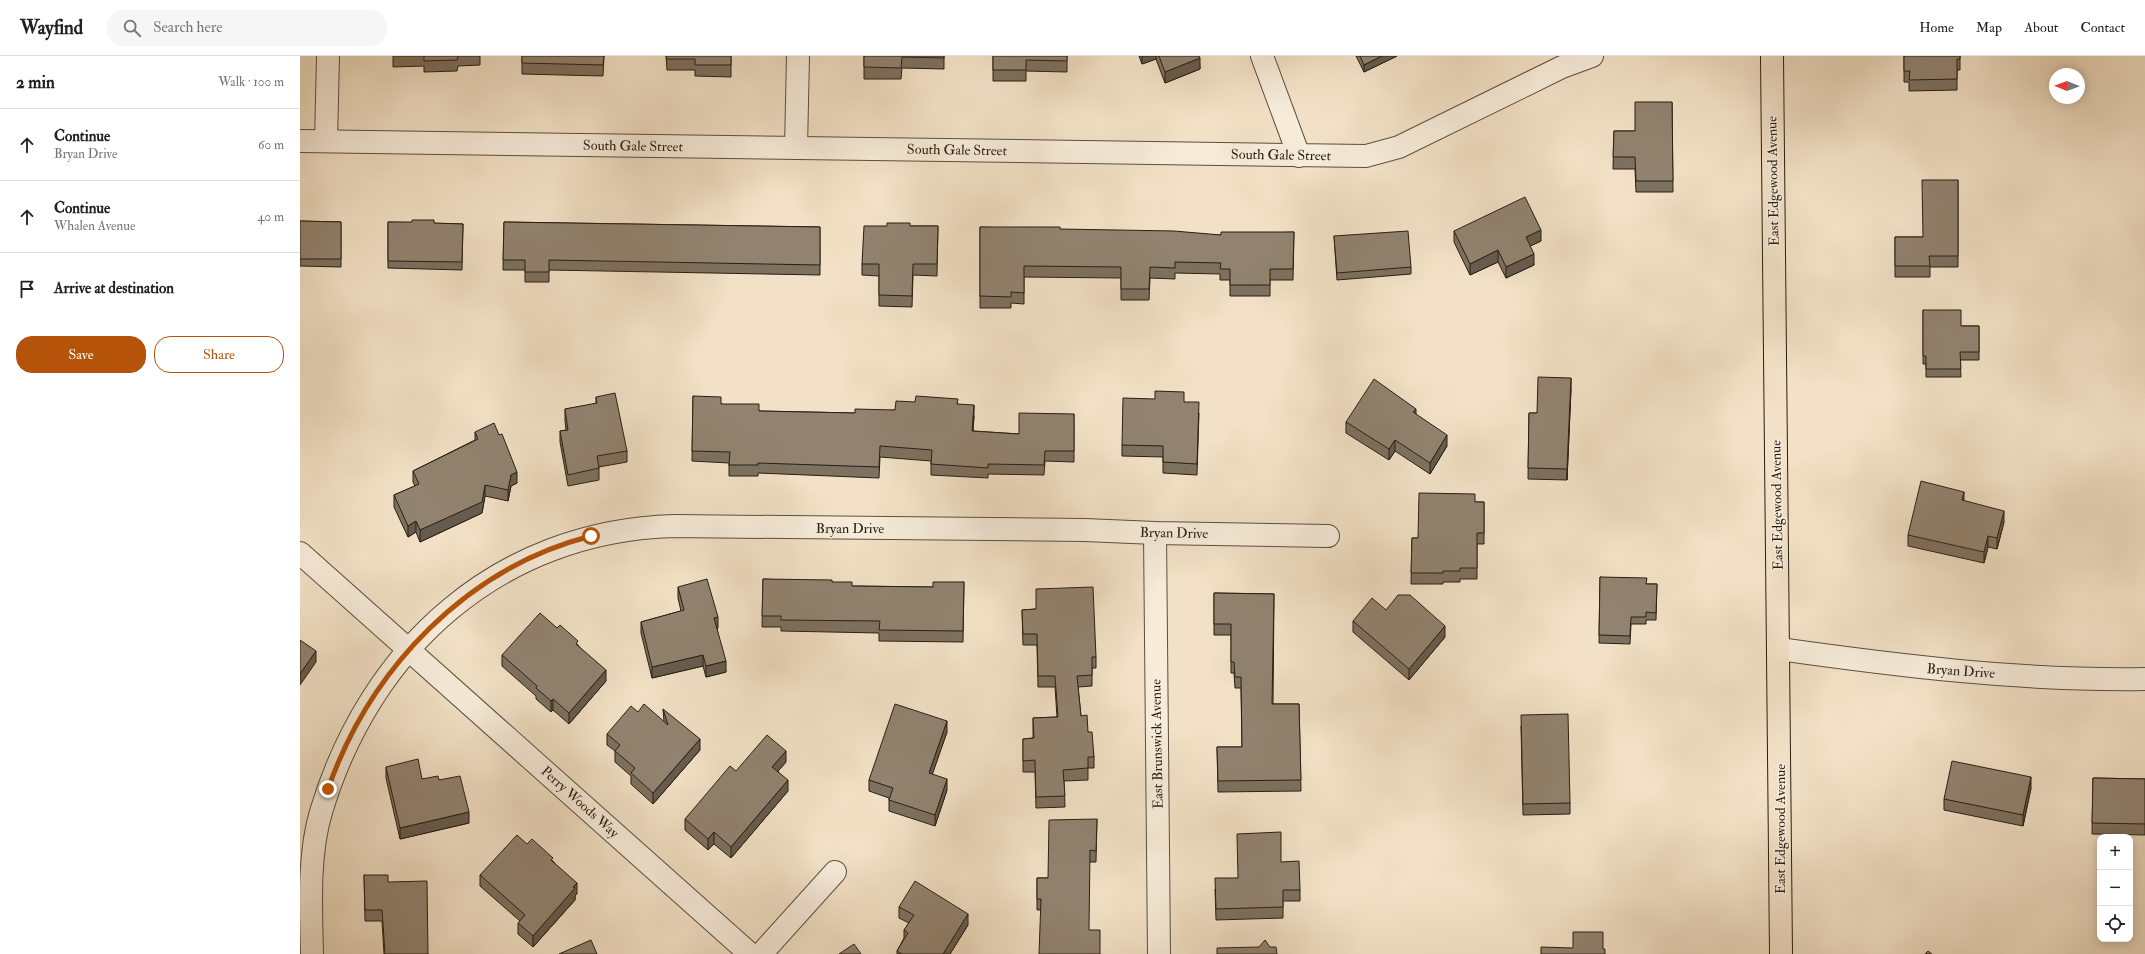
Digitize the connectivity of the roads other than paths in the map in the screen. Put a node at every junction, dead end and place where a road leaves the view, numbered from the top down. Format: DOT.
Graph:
graph roads {
  1 [pos="328,56"];
  2 [pos="798,56"];
  3 [pos="1262,56"];
  4 [pos="1592,56"];
  5 [pos="1772,56"];
  6 [pos="300,141"];
  7 [pos="326,141"];
  8 [pos="796,148"];
  9 [pos="1299,156"];
  10 [pos="1155,533"];
  11 [pos="1328,536"];
  12 [pos="300,553"];
  13 [pos="1779,649"];
  14 [pos="410,650"];
  15 [pos="2145,679"];
  16 [pos="835,872"];
  17 [pos="312,954"];
  18 [pos="750,954"];
  19 [pos="761,954"];
  20 [pos="1159,954"];
  21 [pos="1782,954"];
  1 -- 7 [label="street"];
  2 -- 8 [label="street"];
  3 -- 9 [label="street"];
  4 -- 9 [label="street, South Gale Street"];
  5 -- 13 [label="main road, East Edgewood Avenue"];
  6 -- 7 [label="street, South Gale Street"];
  7 -- 8 [label="street, South Gale Street"];
  8 -- 9 [label="street, South Gale Street"];
  10 -- 11 [label="street, Bryan Drive"];
  10 -- 14 [label="street, Bryan Drive"];
  10 -- 20 [label="street, East Brunswick Avenue"];
  12 -- 14 [label="street, Perry Woods Way"];
  13 -- 15 [label="street, Bryan Drive"];
  13 -- 21 [label="main road, East Edgewood Avenue"];
  14 -- 17 [label="street, Bryan Drive"];
  14 -- 18 [label="street, Perry Woods Way"];
  16 -- 19 [label="street"];
}
